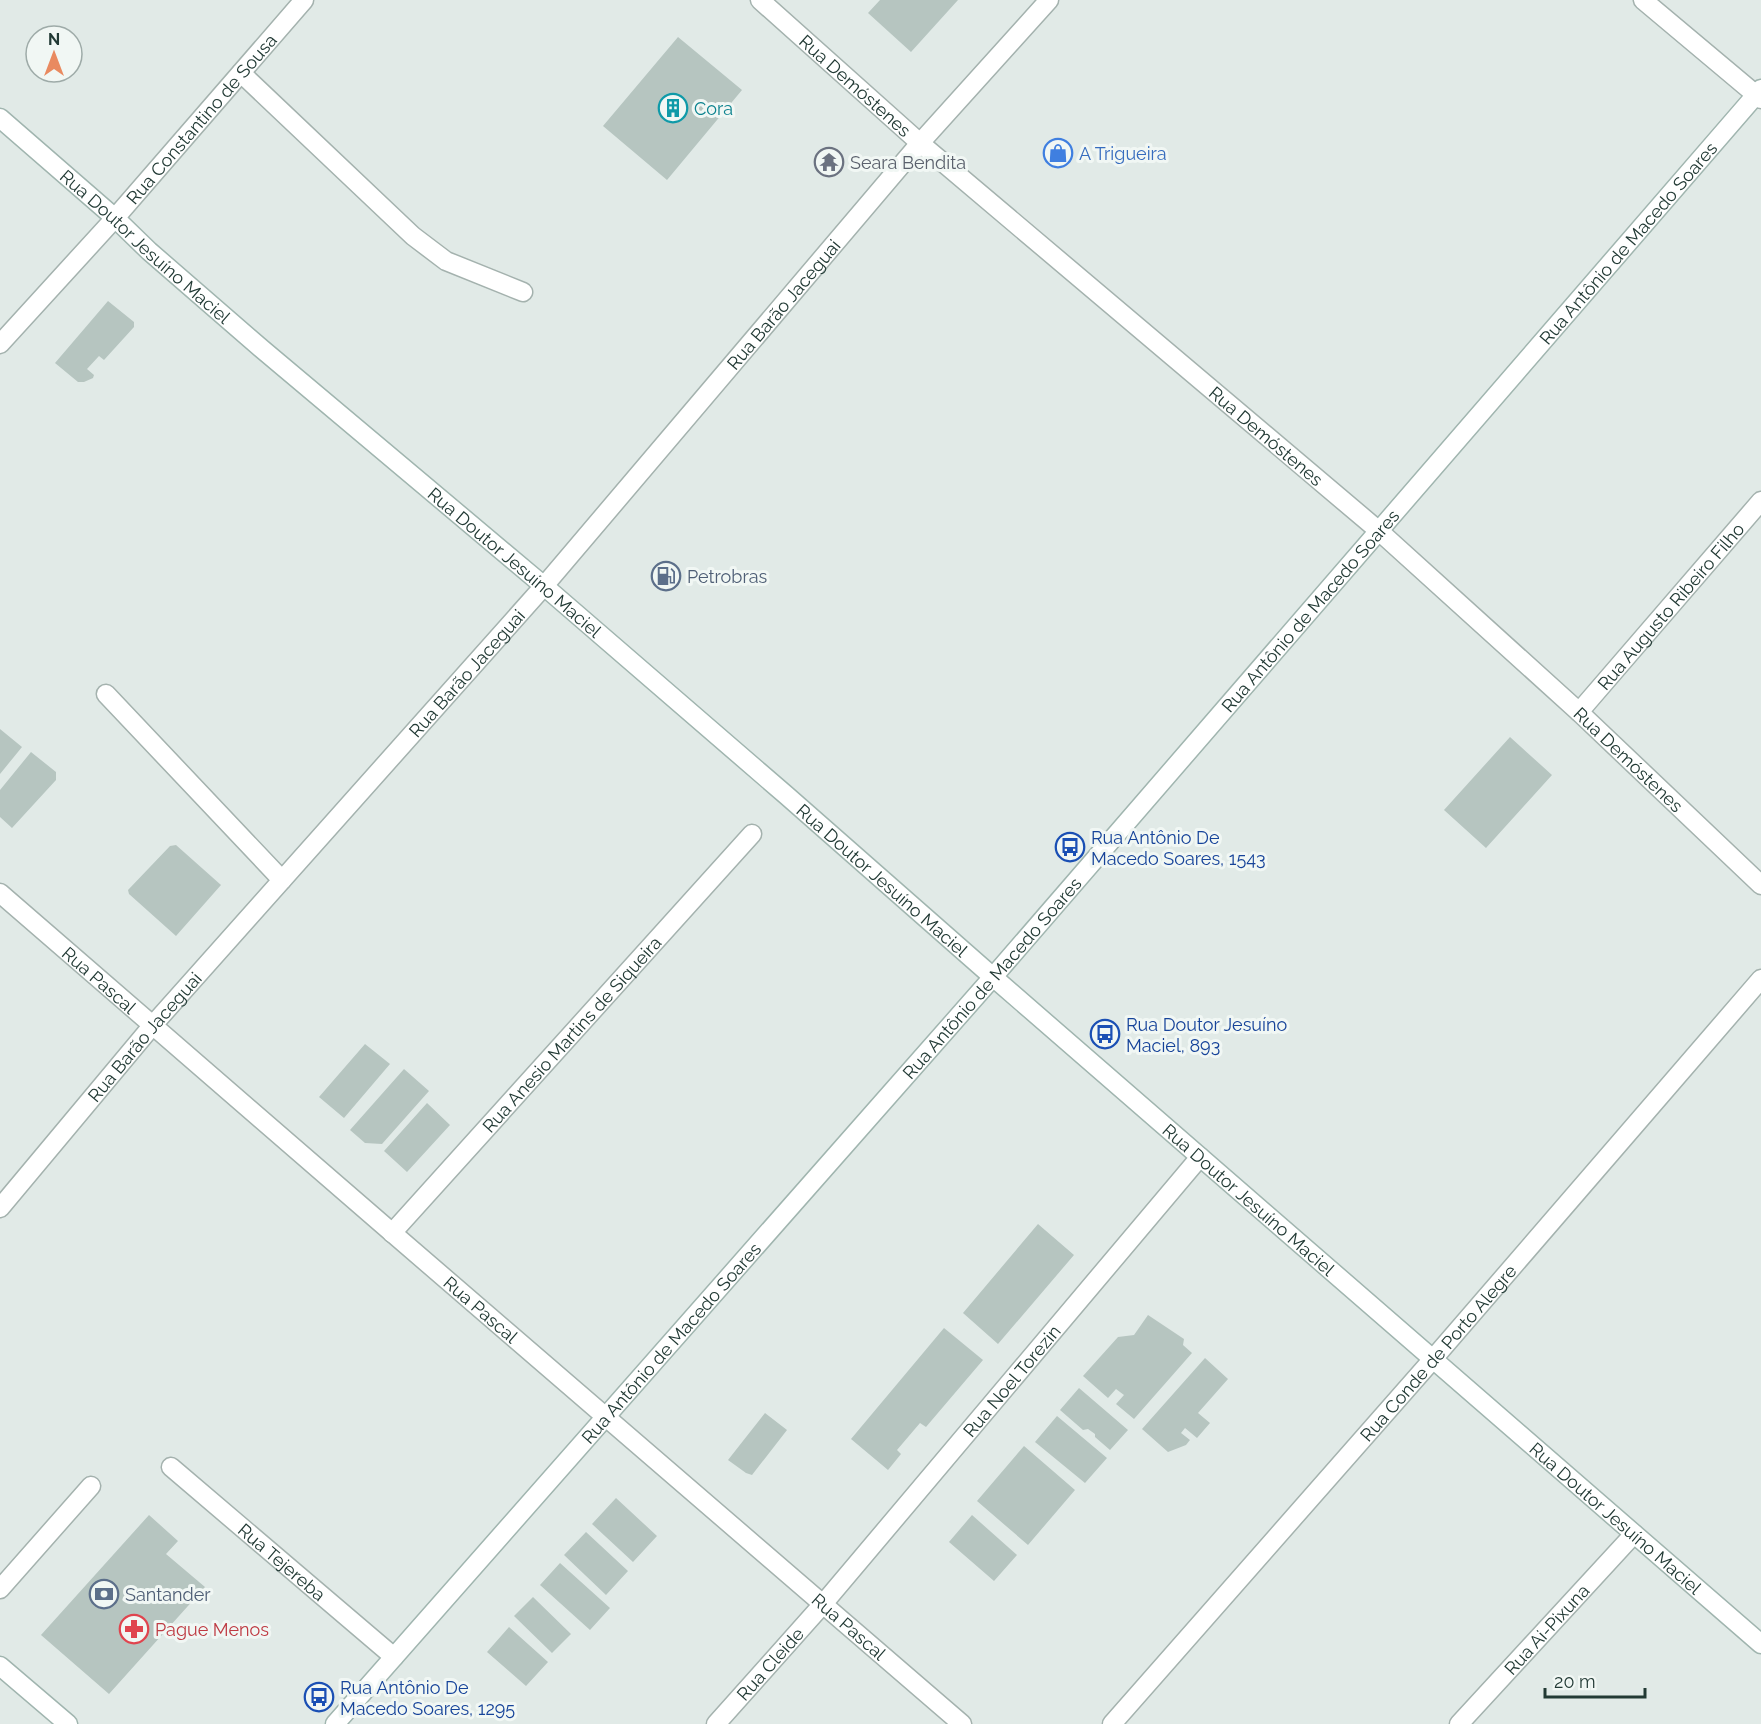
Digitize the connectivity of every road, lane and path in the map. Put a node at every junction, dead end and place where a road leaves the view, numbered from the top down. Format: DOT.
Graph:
graph roads {
  1 [pos="304,0"];
  2 [pos="760,0"];
  3 [pos="1049,0"];
  4 [pos="1643,0"];
  5 [pos="241,73"];
  6 [pos="1759,95"];
  7 [pos="0,118"];
  8 [pos="920,142"];
  9 [pos="115,218"];
  10 [pos="523,292"];
  11 [pos="0,344"];
  12 [pos="1761,501"];
  13 [pos="1379,531"];
  14 [pos="544,586"];
  15 [pos="106,694"];
  16 [pos="1579,712"];
  17 [pos="752,834"];
  18 [pos="282,880"];
  19 [pos="1761,885"];
  20 [pos="0,893"];
  21 [pos="993,977"];
  22 [pos="1761,979"];
  23 [pos="152,1026"];
  24 [pos="1200,1157"];
  25 [pos="0,1208"];
  26 [pos="392,1233"];
  27 [pos="1433,1359"];
  28 [pos="607,1416"];
  29 [pos="171,1467"];
  30 [pos="90,1486"];
  31 [pos="1634,1534"];
  32 [pos="0,1589"];
  33 [pos="823,1604"];
  34 [pos="1761,1644"];
  35 [pos="394,1657"];
  36 [pos="0,1666"];
  37 [pos="68,1724"];
  38 [pos="335,1724"];
  39 [pos="716,1724"];
  40 [pos="962,1724"];
  41 [pos="1112,1724"];
  42 [pos="1459,1724"];
  1 -- 5 [label="street, Rua Constantino de Sousa"];
  2 -- 8 [label="street, Rua Demóstenes"];
  3 -- 8 [label="street, Rua Barão Jaceguai"];
  4 -- 6 [label="street"];
  5 -- 9 [label="street, Rua Constantino de Sousa"];
  5 -- 10 [label="street"];
  6 -- 13 [label="street, Rua Antônio de Macedo Soares"];
  7 -- 9 [label="street, Rua Doutor Jesuíno Maciel"];
  8 -- 13 [label="street, Rua Demóstenes"];
  8 -- 14 [label="street, Rua Barão Jaceguai"];
  9 -- 11 [label="street, Rua Constantino de Sousa"];
  9 -- 14 [label="street, Rua Doutor Jesuíno Maciel"];
  12 -- 16 [label="street, Rua Augusto Ribeiro Filho"];
  13 -- 16 [label="street, Rua Demóstenes"];
  13 -- 21 [label="street, Rua Antônio de Macedo Soares"];
  14 -- 18 [label="street, Rua Barão Jaceguai"];
  14 -- 21 [label="street, Rua Doutor Jesuíno Maciel"];
  15 -- 18 [label="street"];
  16 -- 19 [label="street, Rua Demóstenes"];
  17 -- 26 [label="street, Rua Anesio Martins de Siqueira"];
  18 -- 23 [label="street, Rua Barão Jaceguai"];
  20 -- 23 [label="street, Rua Pascal"];
  21 -- 24 [label="street, Rua Doutor Jesuíno Maciel"];
  21 -- 28 [label="street, Rua Antônio de Macedo Soares"];
  22 -- 27 [label="street, Rua Conde de Porto Alegre"];
  23 -- 25 [label="street, Rua Barão Jaceguai"];
  23 -- 26 [label="street, Rua Pascal"];
  24 -- 27 [label="street, Rua Doutor Jesuíno Maciel"];
  24 -- 33 [label="street, Rua Noel Torezin"];
  26 -- 28 [label="street, Rua Pascal"];
  27 -- 31 [label="street, Rua Doutor Jesuíno Maciel"];
  27 -- 41 [label="street, Rua Conde de Porto Alegre"];
  28 -- 33 [label="street, Rua Pascal"];
  28 -- 35 [label="street, Rua Antônio de Macedo Soares"];
  29 -- 35 [label="street, Rua Tejereba"];
  30 -- 32 [label="street"];
  31 -- 34 [label="street, Rua Doutor Jesuíno Maciel"];
  31 -- 42 [label="street, Rua Ai-Pixuna"];
  33 -- 39 [label="street, Rua Cleide"];
  33 -- 40 [label="street, Rua Pascal"];
  35 -- 38 [label="street, Rua Antônio de Macedo Soares"];
  36 -- 37 [label="street"];
}
